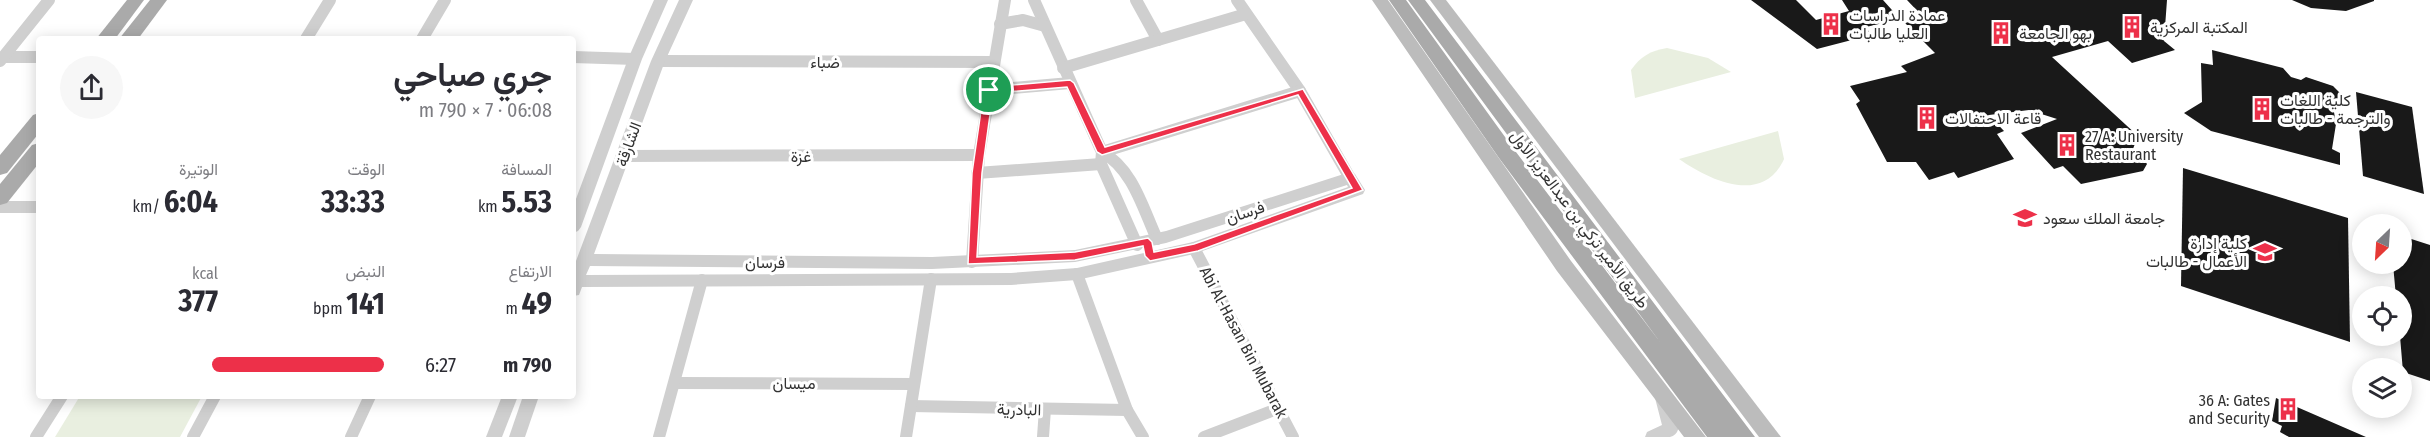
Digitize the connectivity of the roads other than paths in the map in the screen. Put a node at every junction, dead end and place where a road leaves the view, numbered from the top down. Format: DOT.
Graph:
graph roads {
  1 [pos="50,0"];
  2 [pos="159,0"];
  3 [pos="330,0"];
  4 [pos="445,0"];
  5 [pos="662,0"];
  6 [pos="686,0"];
  7 [pos="1005,0"];
  8 [pos="1034,0"];
  9 [pos="1136,0"];
  10 [pos="1237,0"];
  11 [pos="1380,0"];
  12 [pos="1397,0"];
  13 [pos="1416,0"];
  14 [pos="1438,0"];
  15 [pos="131,4"];
  16 [pos="1246,14"];
  17 [pos="1000,24"];
  18 [pos="1045,26"];
  19 [pos="107,36"];
  20 [pos="130,36"];
  21 [pos="308,36"];
  22 [pos="424,36"];
  23 [pos="1158,40"];
  24 [pos="36,57"];
  25 [pos="576,57"];
  26 [pos="2,59"];
  27 [pos="635,59"];
  28 [pos="658,61"];
  29 [pos="993,62"];
  30 [pos="1486,64"];
  31 [pos="1063,68"];
  32 [pos="1070,83"];
  33 [pos="989,90"];
  34 [pos="1300,91"];
  35 [pos="36,123"];
  36 [pos="1518,138"];
  37 [pos="36,154"];
  38 [pos="979,155"];
  39 [pos="623,156"];
  40 [pos="1101,158"];
  41 [pos="2,163"];
  42 [pos="977,173"];
  43 [pos="1350,178"];
  44 [pos="0,198"];
  45 [pos="0,207"];
  46 [pos="36,207"];
  47 [pos="576,219"];
  48 [pos="1534,223"];
  49 [pos="1148,246"];
  50 [pos="1194,248"];
  51 [pos="584,260"];
  52 [pos="972,261"];
  53 [pos="1077,274"];
  54 [pos="931,279"];
  55 [pos="702,280"];
  56 [pos="576,283"];
  57 [pos="576,286"];
  58 [pos="1631,319"];
  59 [pos="675,383"];
  60 [pos="913,384"];
  61 [pos="1660,390"];
  62 [pos="60,399"];
  63 [pos="213,399"];
  64 [pos="369,399"];
  65 [pos="509,399"];
  66 [pos="530,399"];
  67 [pos="911,406"];
  68 [pos="1277,408"];
  69 [pos="1045,409"];
  70 [pos="1127,410"];
  71 [pos="36,437"];
  72 [pos="193,437"];
  73 [pos="351,437"];
  74 [pos="494,437"];
  75 [pos="517,437"];
  76 [pos="659,437"];
  77 [pos="906,437"];
  78 [pos="1042,437"];
  79 [pos="1143,437"];
  80 [pos="1204,437"];
  81 [pos="1293,437"];
  82 [pos="1653,437"];
  83 [pos="1696,437"];
  84 [pos="1720,437"];
  85 [pos="1744,437"];
  86 [pos="1771,437"];
  1 -- 26 [label="street"];
  2 -- 20 [label="main road"];
  3 -- 21 [label="street"];
  4 -- 22 [label="street"];
  5 -- 27 [label="street, الشارقة"];
  6 -- 28 [label="street, الشارقة"];
  7 -- 17 [label="street"];
  8 -- 18 [label="street"];
  9 -- 23 [label="street"];
  10 -- 16 [label="street"];
  11 -- 48 [label="main road"];
  12 -- 58 [label="main road, طريق الأمير تركي بن عبدالعزيز الأول"];
  13 -- 36 [label="main road, طريق الأمير تركي بن عبدالعزيز الأول"];
  14 -- 30 [label="main road"];
  15 -- 19 [label="main road"];
  16 -- 23 [label="street"];
  16 -- 34 [label="street"];
  17 -- 18 [label="street"];
  17 -- 29 [label="street"];
  18 -- 31 [label="street"];
  23 -- 31 [label="street"];
  24 -- 26 [label="street"];
  25 -- 27 [label="street"];
  27 -- 47 [label="street, الشارقة"];
  28 -- 29 [label="street, ضباء"];
  28 -- 39 [label="street, الشارقة"];
  29 -- 33 [label="street"];
  30 -- 36 [label="main road"];
  30 -- 86 [label="main road"];
  31 -- 32 [label="street"];
  32 -- 33 [label="street"];
  32 -- 40 [label="street"];
  33 -- 38 [label="street"];
  34 -- 40 [label="street"];
  34 -- 43 [label="street"];
  35 -- 41 [label="main road"];
  36 -- 85 [label="main road, طريق الأمير تركي بن عبدالعزيز الأول"];
  37 -- 44 [label="main road"];
  38 -- 39 [label="street, غزة"];
  38 -- 42 [label="street"];
  39 -- 51 [label="street, الشارقة"];
  40 -- 42 [label="street"];
  40 -- 49 [label="street"];
  40 -- 49 [label="street"];
  42 -- 52 [label="street"];
  43 -- 49 [label="street, فرسان"];
  43 -- 50 [label="street, فرسان"];
  45 -- 46 [label="street"];
  48 -- 58 [label="main road"];
  48 -- 61 [label="main road"];
  49 -- 50 [label="street, فرسان"];
  49 -- 52 [label="street, فرسان"];
  49 -- 53 [label="street, فرسان"];
  50 -- 68 [label="street, Abi Al-Hasan Bin Mubarak"];
  51 -- 52 [label="street, فرسان"];
  51 -- 56 [label="street, الشارقة"];
  53 -- 54 [label="street, فرسان"];
  53 -- 70 [label="street"];
  54 -- 55 [label="street, فرسان"];
  54 -- 60 [label="street"];
  55 -- 57 [label="street, فرسان"];
  55 -- 59 [label="street"];
  58 -- 84 [label="main road, طريق الأمير تركي بن عبدالعزيز الأول"];
  59 -- 60 [label="street, ميسان"];
  59 -- 76 [label="street"];
  60 -- 67 [label="street"];
  61 -- 82 [label="street"];
  61 -- 83 [label="main road"];
  62 -- 71 [label="street"];
  63 -- 72 [label="street"];
  64 -- 73 [label="street"];
  65 -- 74 [label="street"];
  66 -- 75 [label="street"];
  67 -- 69 [label="street, البادرية"];
  67 -- 77 [label="street"];
  68 -- 80 [label="street"];
  68 -- 81 [label="street, Abi Al-Hasan Bin Mubarak"];
  69 -- 70 [label="street, البادرية"];
  69 -- 78 [label="street"];
  70 -- 79 [label="street"];
}
